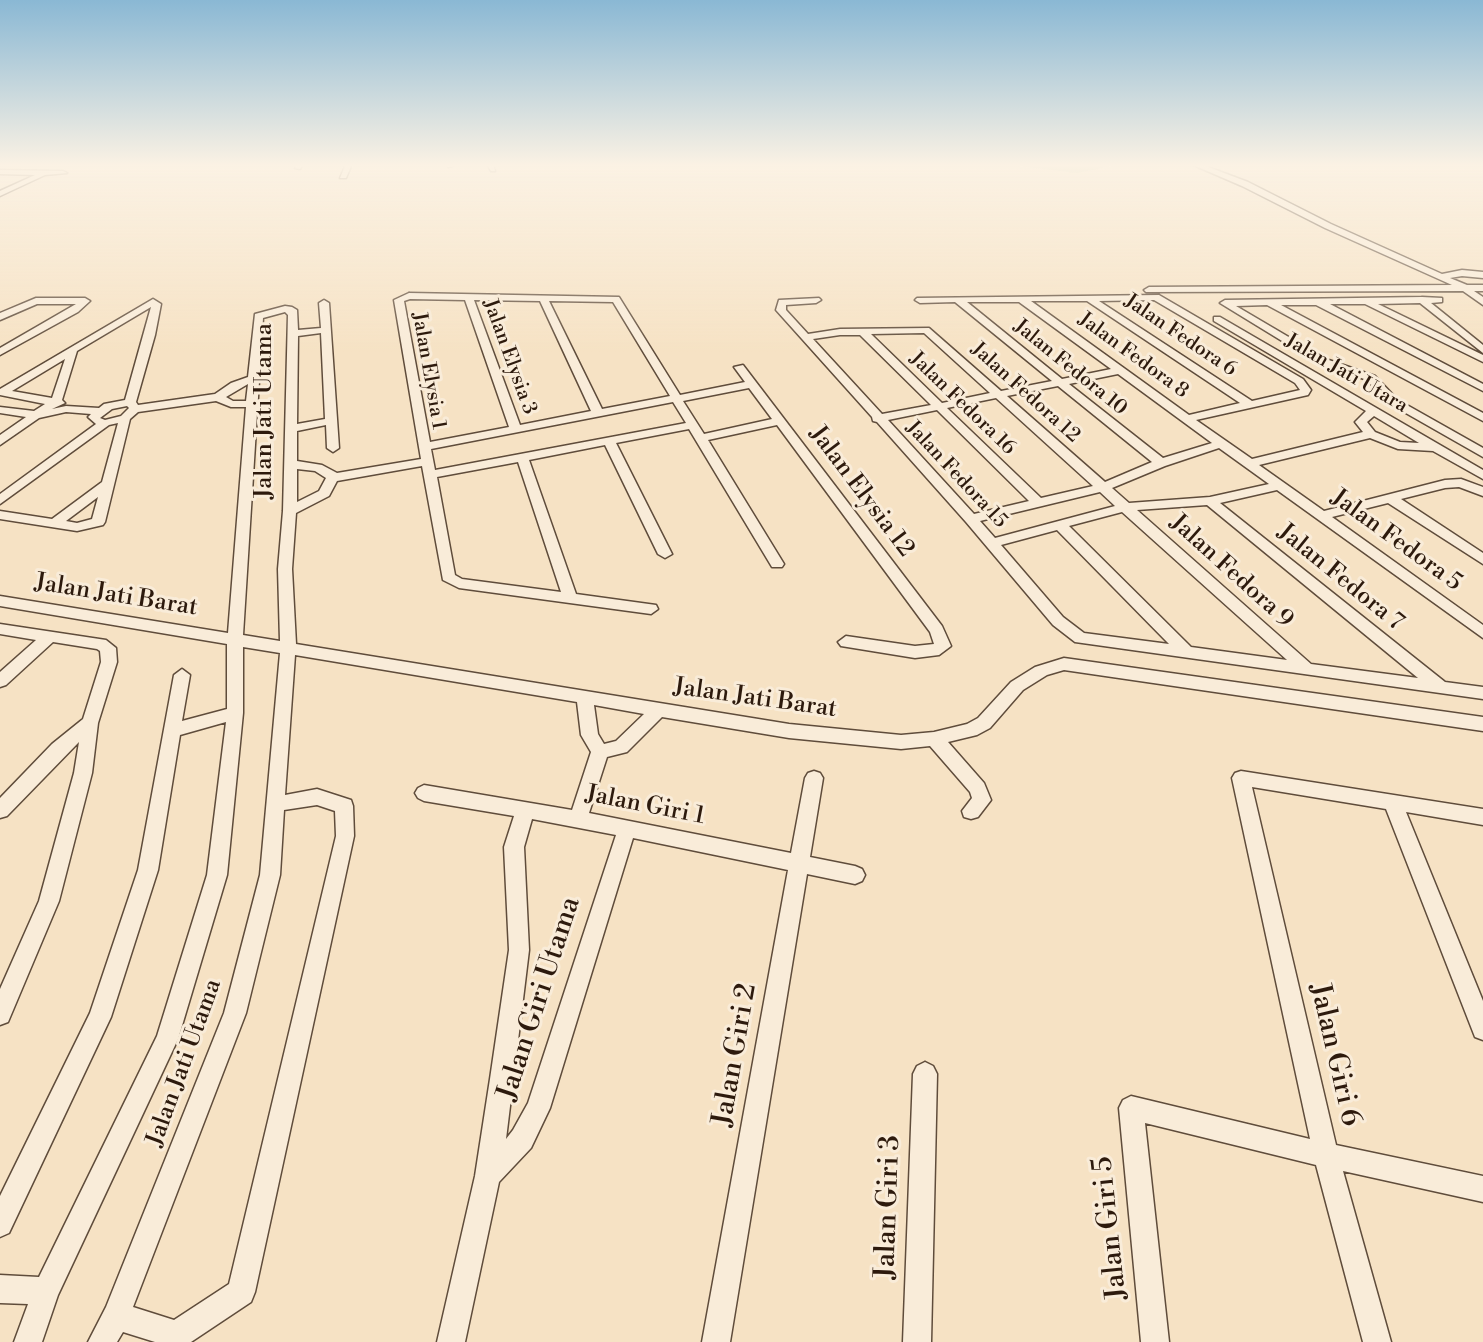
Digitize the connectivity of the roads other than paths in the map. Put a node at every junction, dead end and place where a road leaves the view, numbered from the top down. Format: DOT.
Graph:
graph roads {
  1 [pos="1332,227"];
  2 [pos="1483,275"];
  3 [pos="1442,277"];
  4 [pos="1465,288"];
  5 [pos="1483,288"];
  6 [pos="959,295"];
  7 [pos="468,296"];
  8 [pos="543,298"];
  9 [pos="1089,298"];
  10 [pos="816,300"];
  11 [pos="920,300"];
  12 [pos="1023,300"];
  13 [pos="1422,300"];
  14 [pos="1439,300"];
  15 [pos="1268,301"];
  16 [pos="1316,301"];
  17 [pos="1364,301"];
  18 [pos="1483,302"];
  19 [pos="324,303"];
  20 [pos="1191,304"];
  21 [pos="0,317"];
  22 [pos="824,327"];
  23 [pos="325,330"];
  24 [pos="862,331"];
  25 [pos="800,332"];
  26 [pos="293,334"];
  27 [pos="73,349"];
  28 [pos="1483,350"];
  29 [pos="0,352"];
  30 [pos="1483,359"];
  31 [pos="1436,363"];
  32 [pos="739,367"];
  33 [pos="1121,370"];
  34 [pos="1398,372"];
  35 [pos="1371,378"];
  36 [pos="253,379"];
  37 [pos="1059,383"];
  38 [pos="752,384"];
  39 [pos="1333,387"];
  40 [pos="1483,388"];
  41 [pos="1,392"];
  42 [pos="1001,395"];
  43 [pos="218,397"];
  44 [pos="57,400"];
  45 [pos="676,400"];
  46 [pos="251,404"];
  47 [pos="1250,405"];
  48 [pos="940,406"];
  49 [pos="66,409"];
  50 [pos="0,410"];
  51 [pos="130,410"];
  52 [pos="1373,411"];
  53 [pos="598,414"];
  54 [pos="39,415"];
  55 [pos="102,417"];
  56 [pos="1189,418"];
  57 [pos="1483,418"];
  58 [pos="877,419"];
  59 [pos="331,421"];
  60 [pos="780,421"];
  61 [pos="693,425"];
  62 [pos="293,428"];
  63 [pos="516,430"];
  64 [pos="1371,434"];
  65 [pos="701,438"];
  66 [pos="0,441"];
  67 [pos="609,441"];
  68 [pos="1223,443"];
  69 [pos="424,447"];
  70 [pos="1435,447"];
  71 [pos="333,448"];
  72 [pos="1483,453"];
  73 [pos="522,457"];
  74 [pos="1161,463"];
  75 [pos="1252,463"];
  76 [pos="291,464"];
  77 [pos="430,468"];
  78 [pos="1483,475"];
  79 [pos="332,478"];
  80 [pos="109,483"];
  81 [pos="1282,485"];
  82 [pos="1103,487"];
  83 [pos="1483,492"];
  84 [pos="1390,498"];
  85 [pos="0,500"];
  86 [pos="1210,501"];
  87 [pos="1037,502"];
  88 [pos="1126,507"];
  89 [pos="290,511"];
  90 [pos="0,515"];
  91 [pos="1324,515"];
  92 [pos="971,519"];
  93 [pos="55,523"];
  94 [pos="1060,525"];
  95 [pos="992,543"];
  96 [pos="665,554"];
  97 [pos="1483,559"];
  98 [pos="777,564"];
  99 [pos="570,598"];
  100 [pos="0,601"];
  101 [pos="651,609"];
  102 [pos="0,629"];
  103 [pos="1483,633"];
  104 [pos="48,638"];
  105 [pos="235,640"];
  106 [pos="846,642"];
  107 [pos="288,647"];
  108 [pos="1187,653"];
  109 [pos="1307,669"];
  110 [pos="182,675"];
  111 [pos="0,681"];
  112 [pos="1442,688"];
  113 [pos="1483,693"];
  114 [pos="584,697"];
  115 [pos="659,709"];
  116 [pos="235,713"];
  117 [pos="90,723"];
  118 [pos="1483,724"];
  119 [pos="173,730"];
  120 [pos="934,739"];
  121 [pos="600,752"];
  122 [pos="814,778"];
  123 [pos="424,793"];
  124 [pos="1393,803"];
  125 [pos="276,804"];
  126 [pos="0,810"];
  127 [pos="525,810"];
  128 [pos="971,811"];
  129 [pos="1483,817"];
  130 [pos="578,819"];
  131 [pos="627,829"];
  132 [pos="800,864"];
  133 [pos="855,875"];
  134 [pos="0,1014"];
  135 [pos="1483,1029"];
  136 [pos="925,1074"];
  137 [pos="1326,1155"];
  138 [pos="488,1176"];
  139 [pos="1483,1189"];
  140 [pos="0,1224"];
  141 [pos="0,1289"];
  142 [pos="46,1291"];
  143 [pos="116,1316"];
  144 [pos="28,1342"];
  145 [pos="102,1342"];
  146 [pos="451,1342"];
  147 [pos="716,1342"];
  148 [pos="917,1342"];
  149 [pos="1155,1342"];
  150 [pos="1377,1342"];
  1 -- 3 [label="street"];
  2 -- 3 [label="street"];
  3 -- 4 [label="street"];
  4 -- 5 [label="street"];
  4 -- 6 [label="street"];
  4 -- 18 [label="street"];
  6 -- 11 [label="street"];
  6 -- 12 [label="street"];
  6 -- 37 [label="street, Jalan Fedora 10"];
  7 -- 8 [label="street"];
  7 -- 63 [label="street, Jalan Elysia 3"];
  7 -- 69 [label="street, Jalan Elysia 1"];
  8 -- 45 [label="street"];
  8 -- 53 [label="street"];
  9 -- 12 [label="street"];
  9 -- 47 [label="street, Jalan Fedora 6"];
  9 -- 47 [label="street"];
  10 -- 25 [label="street, Jalan Fedora 15"];
  12 -- 33 [label="street, Jalan Fedora 8"];
  13 -- 14 [label="street"];
  13 -- 17 [label="street"];
  13 -- 28 [label="street"];
  15 -- 16 [label="street"];
  15 -- 34 [label="street"];
  15 -- 35 [label="street"];
  16 -- 17 [label="street"];
  16 -- 31 [label="street"];
  17 -- 30 [label="street"];
  19 -- 23 [label="street"];
  20 -- 39 [label="street, Jalan Jati Utara"];
  21 -- 29 [label="street"];
  22 -- 25 [label="street"];
  23 -- 26 [label="street"];
  23 -- 59 [label="street"];
  24 -- 25 [label="street"];
  24 -- 42 [label="street, Jalan Fedora 12"];
  24 -- 48 [label="street, Jalan Fedora 16"];
  25 -- 58 [label="street, Jalan Fedora 15"];
  26 -- 36 [label="street, Jalan Jati Utama"];
  26 -- 62 [label="street, Jalan Jati Utama"];
  27 -- 41 [label="street"];
  27 -- 44 [label="street"];
  27 -- 51 [label="street"];
  31 -- 34 [label="street"];
  31 -- 40 [label="street"];
  32 -- 38 [label="street, Jalan Elysia 12"];
  33 -- 37 [label="street"];
  33 -- 56 [label="street, Jalan Fedora 8"];
  34 -- 35 [label="street"];
  34 -- 57 [label="street"];
  35 -- 39 [label="street"];
  35 -- 72 [label="street"];
  36 -- 43 [label="street"];
  36 -- 46 [label="street, Jalan Jati Utama"];
  37 -- 42 [label="street"];
  37 -- 74 [label="street, Jalan Fedora 10"];
  38 -- 45 [label="street"];
  38 -- 60 [label="street, Jalan Elysia 12"];
  39 -- 52 [label="street, Jalan Jati Utara"];
  41 -- 44 [label="street"];
  42 -- 48 [label="street"];
  42 -- 82 [label="street, Jalan Fedora 12"];
  43 -- 46 [label="street"];
  43 -- 51 [label="street"];
  44 -- 49 [label="street"];
  44 -- 54 [label="street"];
  45 -- 53 [label="street"];
  45 -- 61 [label="street"];
  46 -- 105 [label="street, Jalan Jati Utama"];
  47 -- 56 [label="street"];
  48 -- 58 [label="street"];
  48 -- 87 [label="street, Jalan Fedora 16"];
  49 -- 54 [label="street"];
  49 -- 55 [label="street"];
  50 -- 54 [label="street"];
  51 -- 55 [label="street"];
  51 -- 80 [label="street"];
  52 -- 64 [label="street"];
  52 -- 70 [label="street, Jalan Jati Utara"];
  53 -- 63 [label="street"];
  54 -- 66 [label="street"];
  55 -- 85 [label="street"];
  56 -- 68 [label="street, Jalan Fedora 8"];
  58 -- 92 [label="street, Jalan Fedora 15"];
  59 -- 62 [label="street"];
  59 -- 71 [label="street"];
  60 -- 65 [label="street"];
  60 -- 106 [label="street, Jalan Elysia 12"];
  61 -- 65 [label="street"];
  61 -- 67 [label="street"];
  62 -- 76 [label="street, Jalan Jati Utama"];
  63 -- 69 [label="street"];
  64 -- 70 [label="street"];
  64 -- 75 [label="street"];
  65 -- 98 [label="street"];
  67 -- 73 [label="street"];
  67 -- 96 [label="street"];
  68 -- 74 [label="street"];
  68 -- 75 [label="street, Jalan Fedora 8"];
  69 -- 77 [label="street, Jalan Elysia 1"];
  70 -- 78 [label="street, Jalan Jati Utara"];
  73 -- 77 [label="street"];
  73 -- 99 [label="street"];
  74 -- 82 [label="street"];
  75 -- 81 [label="street, Jalan Fedora 5"];
  76 -- 79 [label="street"];
  76 -- 89 [label="street, Jalan Jati Utama"];
  77 -- 79 [label="street"];
  77 -- 99 [label="street, Jalan Elysia 1"];
  79 -- 89 [label="street"];
  80 -- 93 [label="street"];
  80 -- 93 [label="street"];
  81 -- 86 [label="street"];
  81 -- 91 [label="street, Jalan Fedora 5"];
  82 -- 87 [label="street"];
  82 -- 88 [label="street, Jalan Fedora 12"];
  83 -- 84 [label="street"];
  84 -- 91 [label="street"];
  84 -- 97 [label="street"];
  86 -- 88 [label="street"];
  86 -- 112 [label="street, Jalan Fedora 7"];
  87 -- 92 [label="street"];
  88 -- 94 [label="street"];
  88 -- 109 [label="street, Jalan Fedora 9"];
  89 -- 107 [label="street, Jalan Jati Utama"];
  90 -- 93 [label="street"];
  91 -- 103 [label="street, Jalan Fedora 5"];
  92 -- 95 [label="street, Jalan Fedora 15"];
  94 -- 95 [label="street"];
  94 -- 108 [label="street"];
  95 -- 108 [label="street, Jalan Fedora 15"];
  99 -- 101 [label="street"];
  100 -- 105 [label="street, Jalan Jati Barat"];
  102 -- 104 [label="street"];
  104 -- 111 [label="street"];
  104 -- 117 [label="street"];
  105 -- 107 [label="street, Jalan Jati Barat"];
  105 -- 116 [label="street, Jalan Jati Utama"];
  107 -- 114 [label="street, Jalan Jati Barat"];
  107 -- 125 [label="street, Jalan Jati Utama"];
  108 -- 109 [label="street"];
  109 -- 112 [label="street"];
  110 -- 119 [label="street"];
  112 -- 113 [label="street"];
  114 -- 115 [label="street, Jalan Jati Barat"];
  114 -- 121 [label="street"];
  115 -- 120 [label="street, Jalan Jati Barat"];
  115 -- 121 [label="street"];
  116 -- 119 [label="street"];
  116 -- 142 [label="street, Jalan Jati Utama"];
  117 -- 126 [label="street"];
  117 -- 134 [label="street"];
  118 -- 120 [label="street, Jalan Jati Barat"];
  119 -- 140 [label="street"];
  120 -- 128 [label="street"];
  121 -- 130 [label="street"];
  122 -- 132 [label="street, Jalan Giri 2"];
  123 -- 127 [label="street, Jalan Giri 1"];
  124 -- 129 [label="street"];
  124 -- 135 [label="street"];
  124 -- 137 [label="street, Jalan Giri 6"];
  125 -- 143 [label="street, Jalan Jati Utama"];
  125 -- 143 [label="street"];
  127 -- 130 [label="street, Jalan Giri 1"];
  127 -- 138 [label="street, Jalan Giri Utama"];
  130 -- 131 [label="street, Jalan Giri 1"];
  131 -- 132 [label="street, Jalan Giri 1"];
  131 -- 138 [label="street, Jalan Giri Utama"];
  132 -- 133 [label="street, Jalan Giri 1"];
  132 -- 147 [label="street, Jalan Giri 2"];
  136 -- 148 [label="street, Jalan Giri 3"];
  137 -- 139 [label="street"];
  137 -- 149 [label="street, Jalan Giri 5"];
  137 -- 150 [label="street, Jalan Giri 6"];
  138 -- 146 [label="street, Jalan Giri Utama"];
  141 -- 142 [label="street"];
  142 -- 144 [label="street, Jalan Jati Utama"];
  143 -- 145 [label="street, Jalan Jati Utama"];
}
